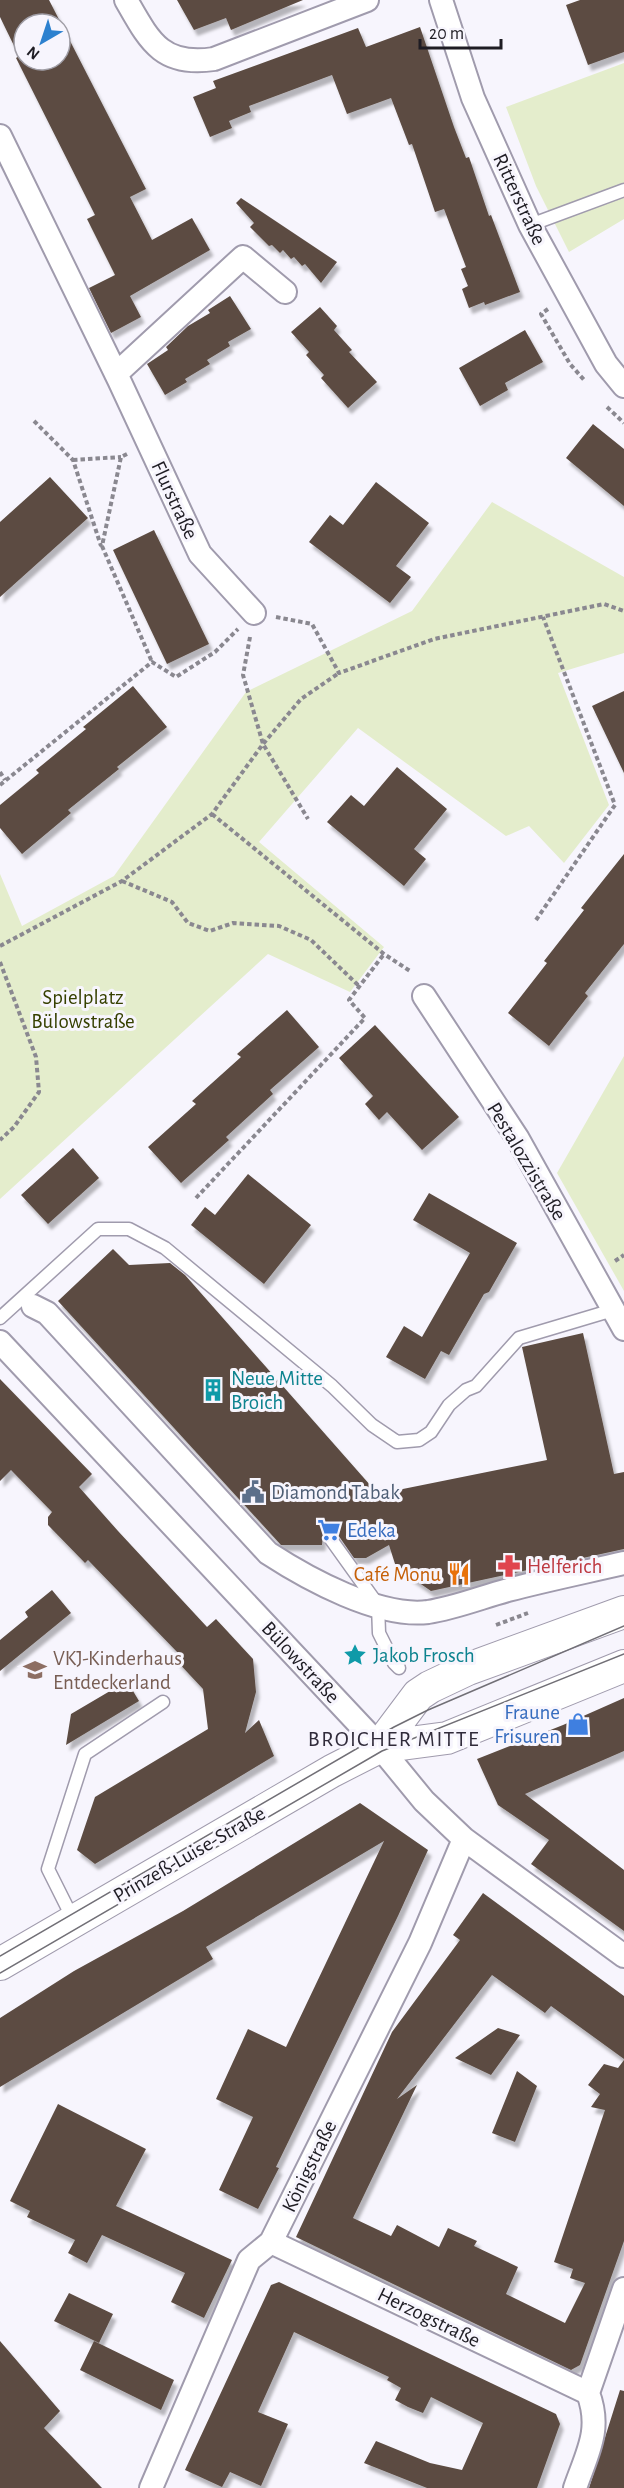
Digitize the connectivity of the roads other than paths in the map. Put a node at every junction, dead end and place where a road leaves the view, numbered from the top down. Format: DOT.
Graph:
graph roads {
  1 [pos="126,0"];
  2 [pos="367,0"];
  3 [pos="441,0"];
  4 [pos="0,136"];
  5 [pos="624,190"];
  6 [pos="530,225"];
  7 [pos="285,292"];
  8 [pos="116,374"];
  9 [pos="624,386"];
  10 [pos="254,613"];
  11 [pos="424,996"];
  12 [pos="33,1306"];
  13 [pos="0,1318"];
  14 [pos="619,1320"];
  15 [pos="0,1342"];
  16 [pos="330,1538"];
  17 [pos="624,1563"];
  18 [pos="378,1605"];
  19 [pos="624,1612"];
  20 [pos="624,1666"];
  21 [pos="399,1668"];
  22 [pos="163,1702"];
  23 [pos="379,1747"];
  24 [pos="464,1839"];
  25 [pos="75,1920"];
  26 [pos="624,1956"];
  27 [pos="1,1961"];
  28 [pos="271,2242"];
  29 [pos="624,2289"];
  30 [pos="588,2393"];
  31 [pos="151,2488"];
  32 [pos="575,2488"];
  1 -- 2 [label="street"];
  3 -- 6 [label="street, Ritterstraße"];
  4 -- 8 [label="street, Flurstraße"];
  5 -- 6 [label="lane"];
  6 -- 9 [label="street, Ritterstraße"];
  7 -- 8 [label="street"];
  8 -- 10 [label="street, Flurstraße"];
  11 -- 14 [label="street, Pestalozzistraße"];
  12 -- 18 [label="street"];
  13 -- 14 [label="lane"];
  15 -- 23 [label="street, Bülowstraße"];
  16 -- 18 [label="lane"];
  17 -- 18 [label="street"];
  18 -- 21 [label="lane"];
  19 -- 23 [label="main road, Prinzeß-Luise-Straße"];
  20 -- 23 [label="main road, Prinzeß-Luise-Straße"];
  22 -- 25 [label="lane"];
  23 -- 24 [label="street, Bülowstraße"];
  23 -- 25 [label="main road, Prinzeß-Luise-Straße"];
  24 -- 26 [label="street, Bülowstraße"];
  24 -- 28 [label="street, Königstraße"];
  25 -- 27 [label="main road, Prinzeß-Luise-Straße"];
  28 -- 30 [label="street, Herzogstraße"];
  28 -- 31 [label="street, Königstraße"];
  29 -- 30 [label="street"];
  30 -- 32 [label="street"];
}
